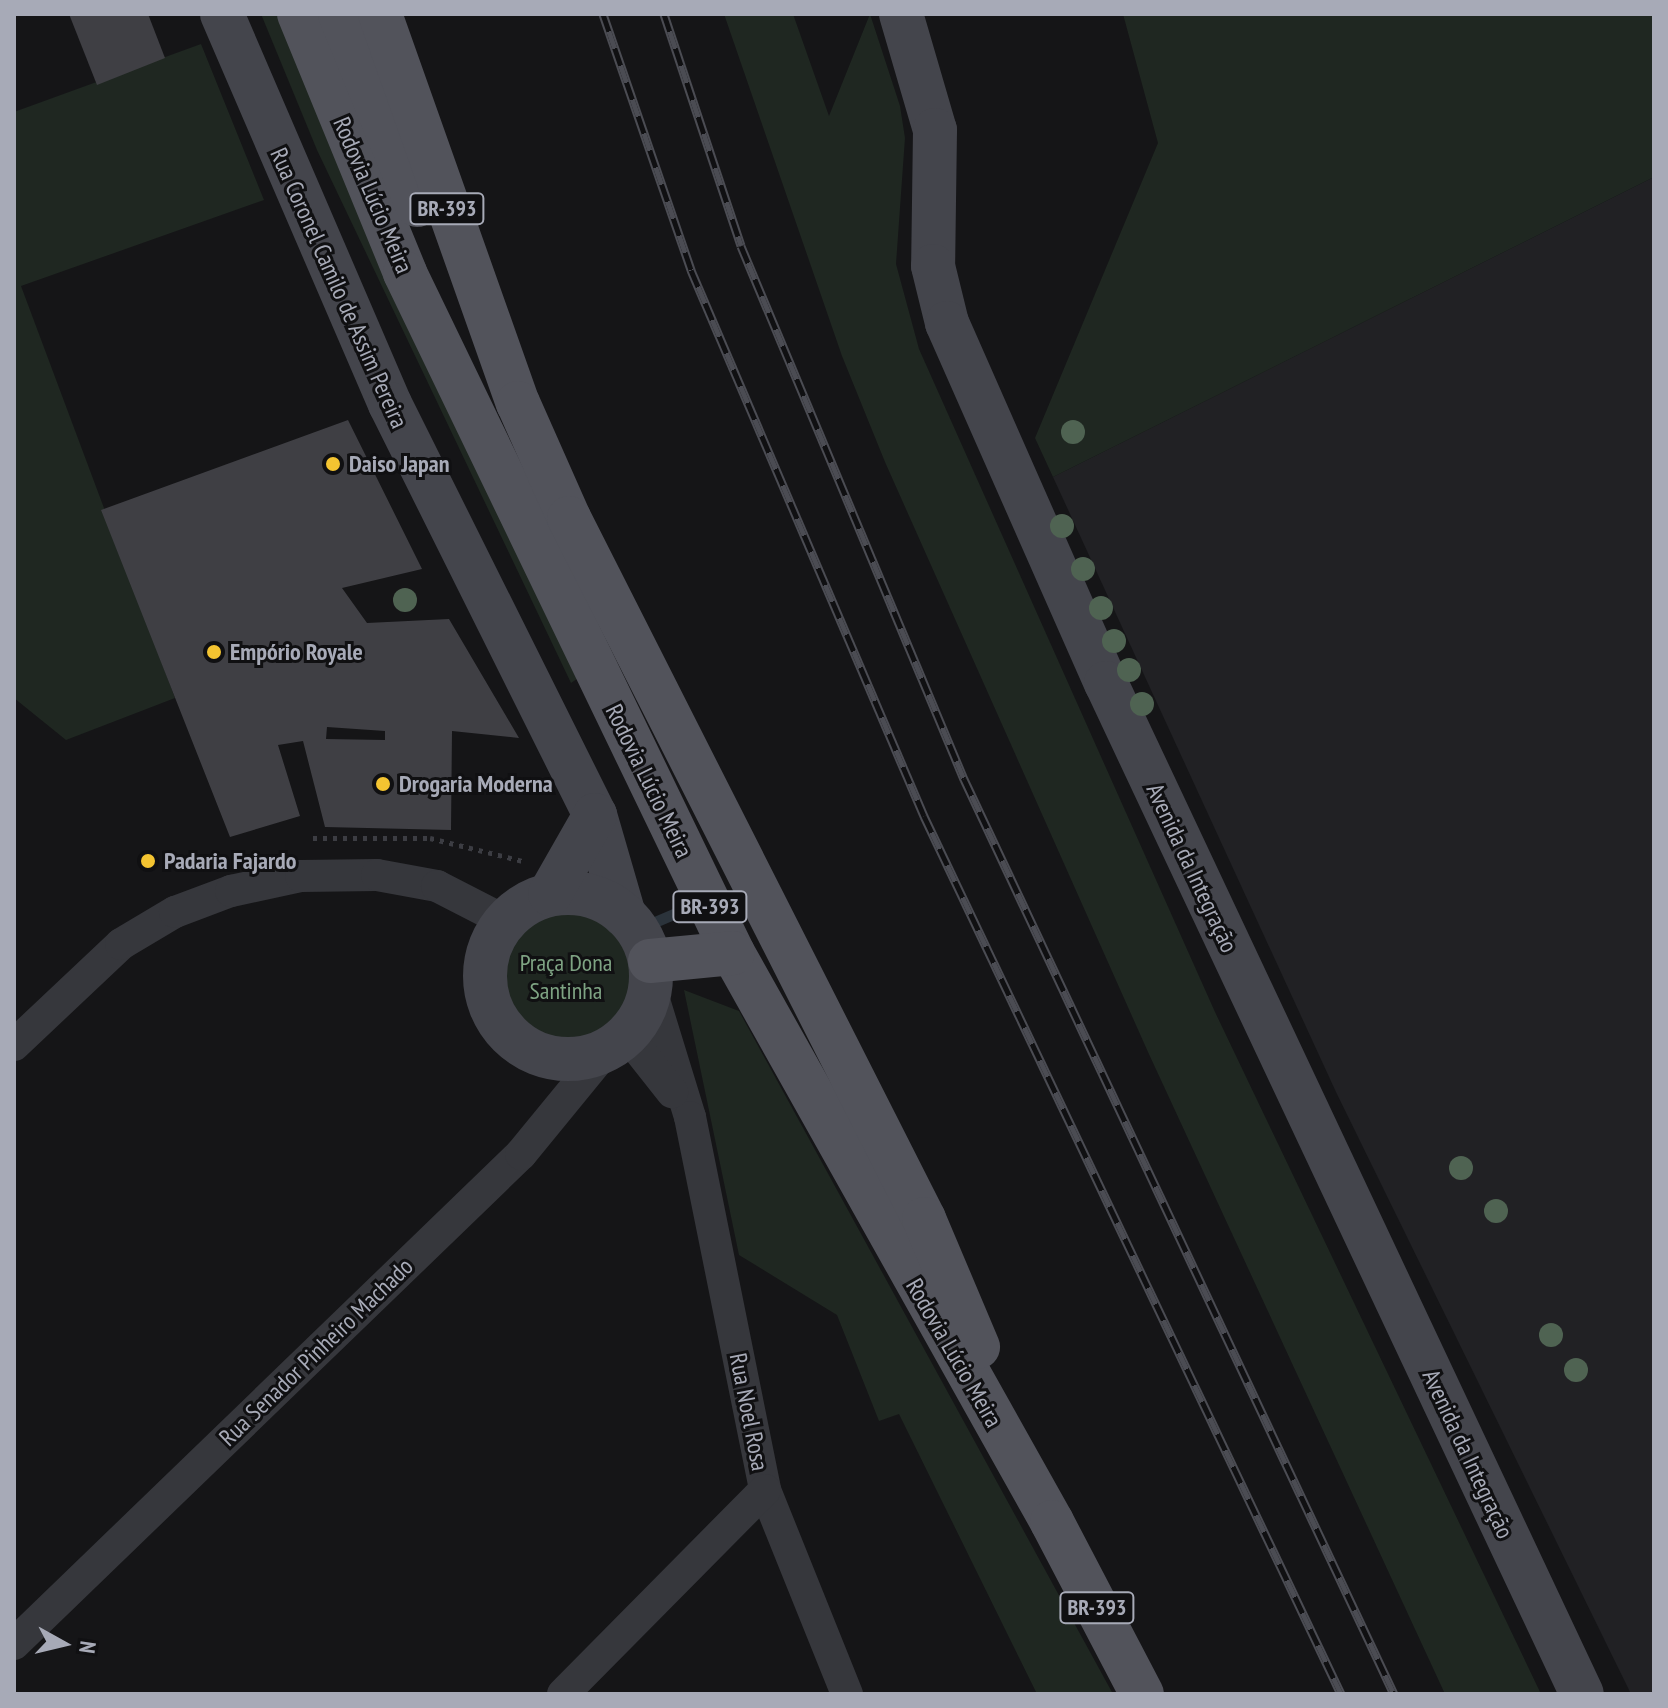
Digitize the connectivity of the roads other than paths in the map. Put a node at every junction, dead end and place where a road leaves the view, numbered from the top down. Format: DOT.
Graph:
graph roads {
  1 [pos="222,14"];
  2 [pos="299,14"];
  3 [pos="340,14"];
  4 [pos="380,14"];
  5 [pos="901,14"];
  6 [pos="518,403"];
  7 [pos="595,815"];
  8 [pos="540,878"];
  9 [pos="624,915"];
  10 [pos="505,921"];
  11 [pos="733,953"];
  12 [pos="650,974"];
  13 [pos="617,1042"];
  14 [pos="14,1045"];
  15 [pos="690,1117"];
  16 [pos="765,1490"];
  17 [pos="1052,1522"];
  18 [pos="14,1644"];
  19 [pos="563,1694"];
  20 [pos="847,1694"];
  21 [pos="1142,1694"];
  22 [pos="1582,1694"];
  1 -- 7 [label="street, Rua Coronel Camilo de Assim Pereira"];
  2 -- 11 [label="main road, Rodovia Lúcio Meira / BR-393"];
  3 -- 6 [label="main road"];
  4 -- 6 [label="main road, Rodovia Lúcio Meira / BR-393"];
  5 -- 22 [label="street, Avenida da Integração"];
  6 -- 17 [label="main road, Rodovia Lúcio Meira / BR-393"];
  7 -- 8 [label="street"];
  7 -- 9 [label="street, Rua Coronel Camilo de Assim Pereira"];
  8 -- 9 [label="street"];
  8 -- 10 [label="street"];
  9 -- 12 [label="street"];
  10 -- 13 [label="street"];
  10 -- 14 [label="street"];
  11 -- 12 [label="main road"];
  11 -- 17 [label="main road, Rodovia Lúcio Meira / BR-393"];
  12 -- 13 [label="street"];
  12 -- 15 [label="street, Rua Noel Rosa"];
  13 -- 15 [label="street, Rua Noel Rosa"];
  13 -- 18 [label="street, Rua Senador Pinheiro Machado"];
  15 -- 16 [label="street, Rua Noel Rosa"];
  16 -- 19 [label="street"];
  16 -- 20 [label="street, Rua Noel Rosa"];
  17 -- 21 [label="main road, Rodovia Lúcio Meira / BR-393"];
}
